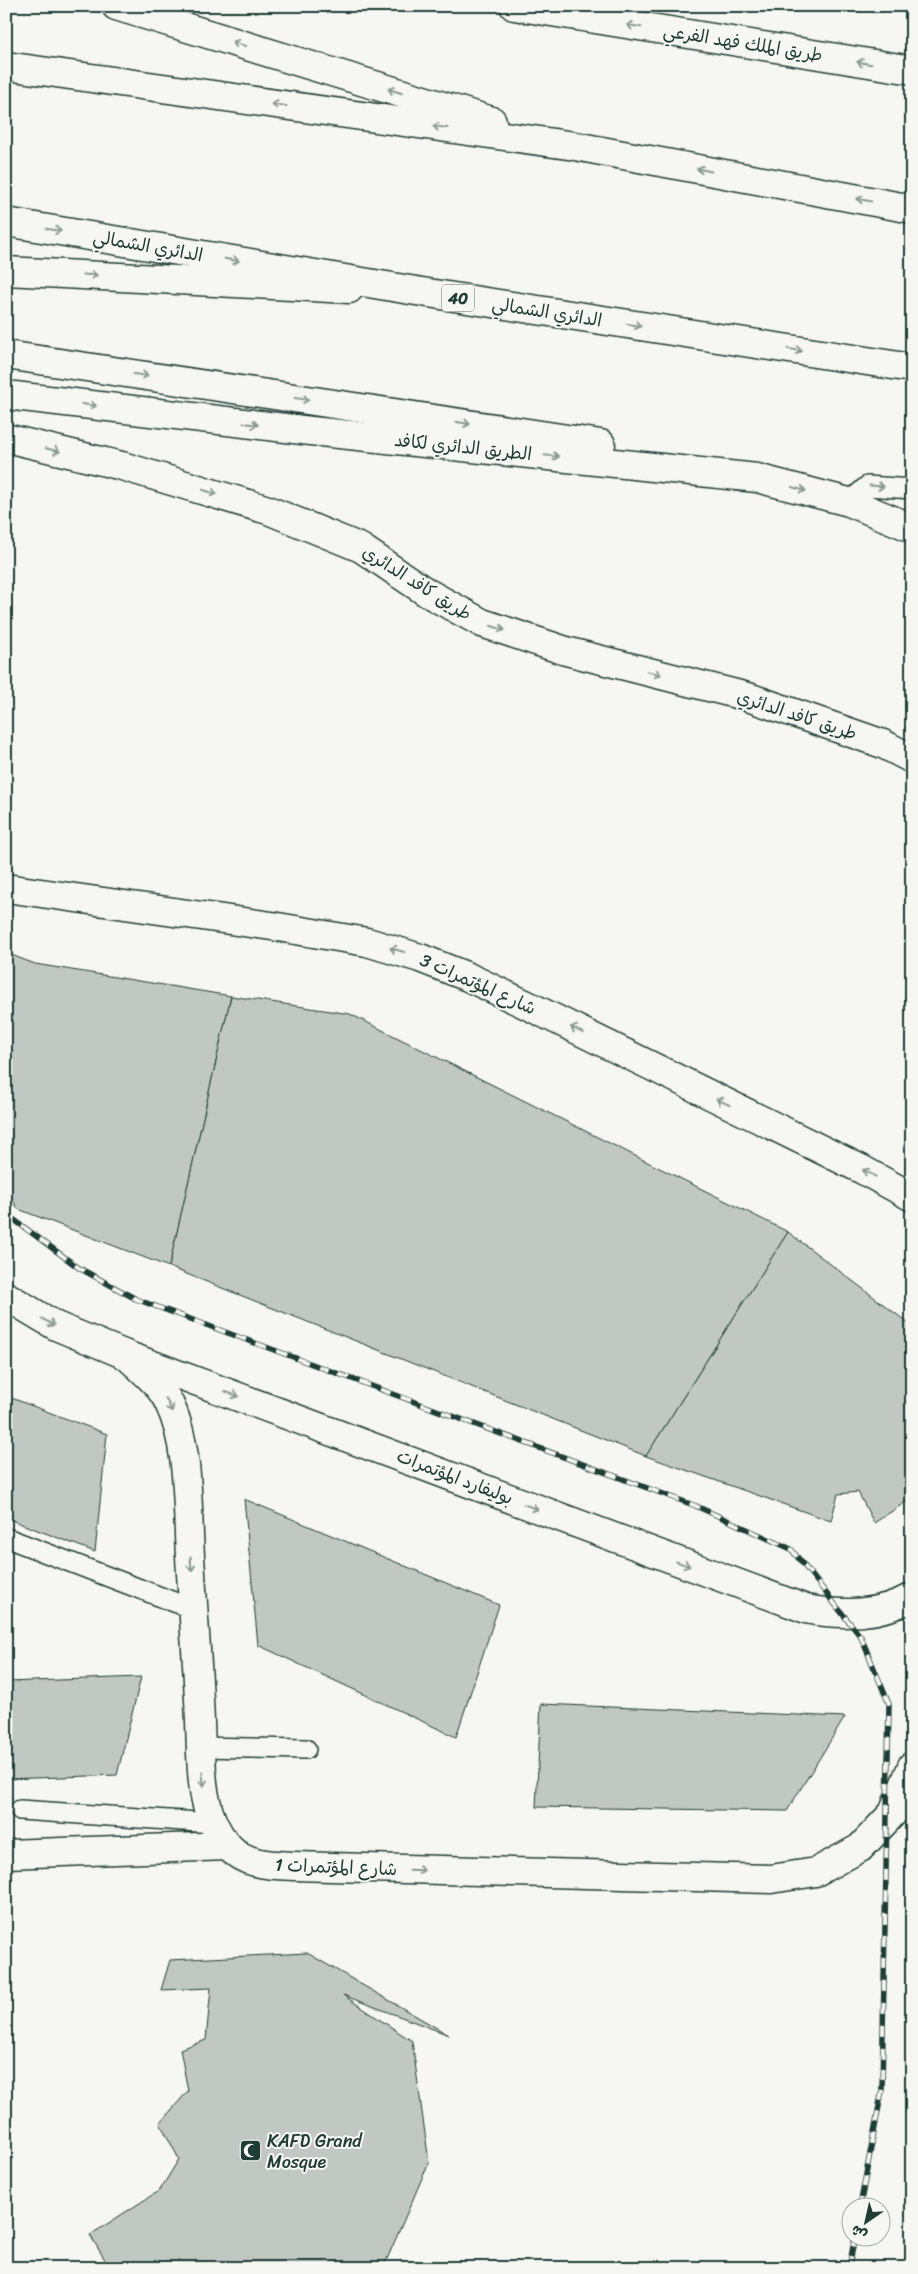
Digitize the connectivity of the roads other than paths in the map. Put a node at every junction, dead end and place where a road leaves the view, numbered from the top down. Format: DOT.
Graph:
graph roads {
  1 [pos="116,6"];
  2 [pos="514,6"];
  3 [pos="6,60"];
  4 [pos="6,66"];
  5 [pos="912,70"];
  6 [pos="60,75"];
  7 [pos="575,146"];
  8 [pos="912,209"];
  9 [pos="6,222"];
  10 [pos="6,271"];
  11 [pos="428,294"];
  12 [pos="6,355"];
  13 [pos="912,368"];
  14 [pos="6,395"];
  15 [pos="6,438"];
  16 [pos="757,478"];
  17 [pos="912,488"];
  18 [pos="849,502"];
  19 [pos="912,528"];
  20 [pos="912,759"];
  21 [pos="6,888"];
  22 [pos="912,1197"];
  23 [pos="8,1299"];
  24 [pos="126,1355"];
  25 [pos="7,1538"];
  26 [pos="912,1597"];
  27 [pos="195,1610"];
  28 [pos="201,1747"];
  29 [pos="306,1749"];
  30 [pos="912,1766"];
  31 [pos="20,1810"];
  32 [pos="213,1823"];
  33 [pos="228,1846"];
  34 [pos="6,1854"];
  7 -- 1 [label="main road, one-way"];
  5 -- 2 [label="main road, طريق الملك فهد الفرعي, one-way"];
  3 -- 6 [label="main road"];
  4 -- 6 [label="main road"];
  7 -- 6 [label="main road, one-way"];
  8 -- 7 [label="main road, one-way"];
  9 -- 11 [label="main road, الدائري الشمالي / 40, one-way"];
  10 -- 11 [label="main road, one-way"];
  11 -- 13 [label="main road, الدائري الشمالي / 40, one-way"];
  12 -- 16 [label="main road, one-way"];
  14 -- 16 [label="main road, الطريق الدائري لكافد, one-way"];
  15 -- 20 [label="main road, طريق كافد الدائري, one-way"];
  16 -- 18 [label="main road, الطريق الدائري لكافد, one-way"];
  18 -- 17 [label="lane, one-way"];
  18 -- 19 [label="main road, الطريق الدائري لكافد"];
  22 -- 21 [label="main road, شارع المؤتمرات 3, one-way"];
  23 -- 24 [label="main road, بوليفارد المؤتمرات, one-way"];
  24 -- 26 [label="main road, بوليفارد المؤتمرات, one-way"];
  24 -- 27 [label="main road, شارع المؤتمرات 1, one-way"];
  25 -- 27 [label="lane"];
  27 -- 28 [label="main road, شارع المؤتمرات 1"];
  28 -- 29 [label="lane"];
  28 -- 32 [label="main road, شارع المؤتمرات 1, one-way"];
  33 -- 30 [label="main road, شارع المؤتمرات 1, one-way"];
  31 -- 32 [label="lane"];
  32 -- 33 [label="main road, شارع المؤتمرات 1"];
  33 -- 34 [label="main road"];
}
